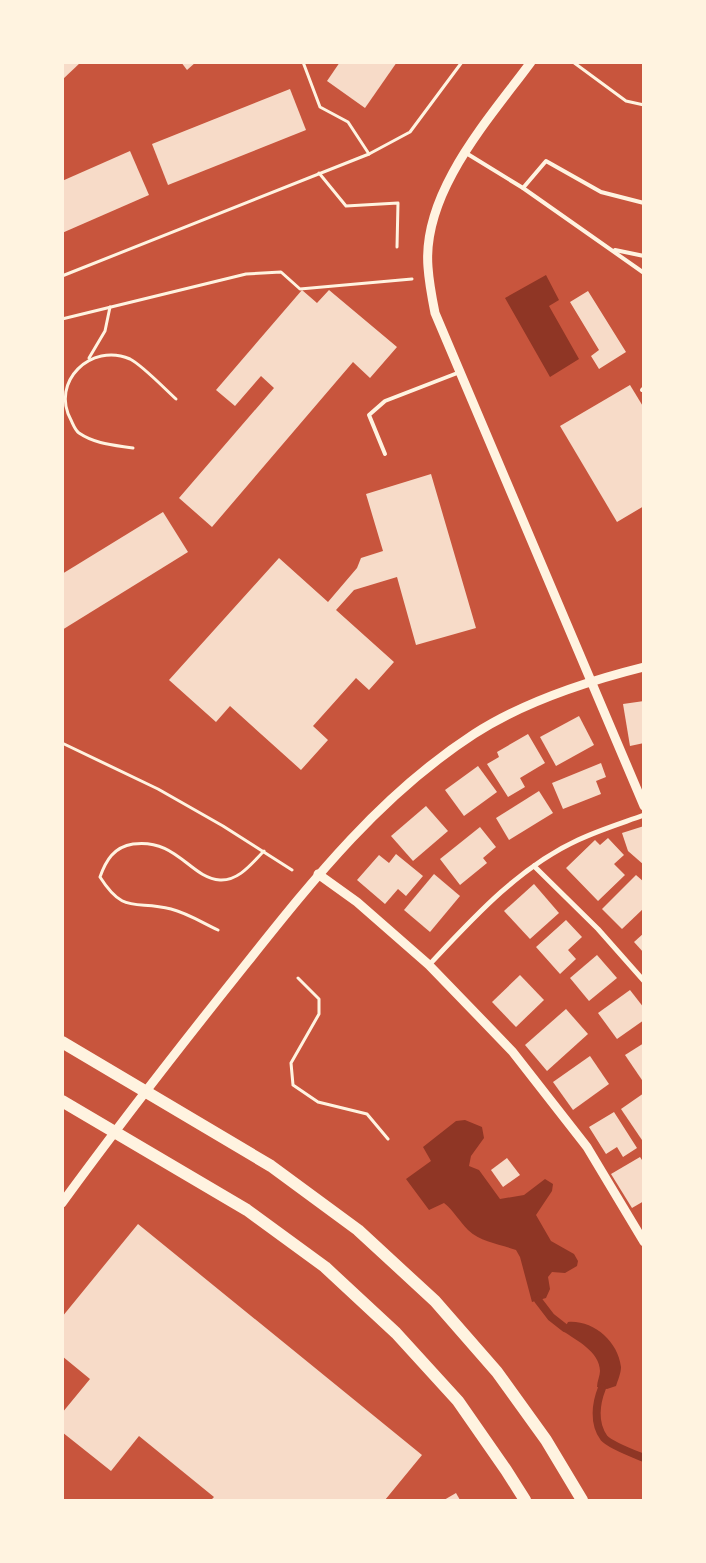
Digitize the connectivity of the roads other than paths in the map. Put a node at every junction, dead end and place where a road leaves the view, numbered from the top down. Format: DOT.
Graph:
graph roads {
  1 [pos="531,62"];
  2 [pos="464,152"];
  3 [pos="523,188"];
  4 [pos="644,203"];
  5 [pos="613,250"];
  6 [pos="644,256"];
  7 [pos="644,273"];
  8 [pos="460,372"];
  9 [pos="385,454"];
  10 [pos="644,667"];
  11 [pos="590,681"];
  12 [pos="644,806"];
  13 [pos="644,815"];
  14 [pos="534,866"];
  15 [pos="318,874"];
  16 [pos="429,965"];
  17 [pos="644,981"];
  18 [pos="62,1042"];
  19 [pos="146,1090"];
  20 [pos="62,1101"];
  21 [pos="115,1130"];
  22 [pos="62,1204"];
  23 [pos="644,1242"];
  24 [pos="524,1500"];
  25 [pos="582,1500"];
  1 -- 2 [label="street"];
  2 -- 3 [label="lane"];
  2 -- 8 [label="street"];
  3 -- 4 [label="lane"];
  3 -- 5 [label="lane"];
  5 -- 6 [label="lane"];
  5 -- 7 [label="lane"];
  8 -- 9 [label="lane"];
  8 -- 11 [label="street"];
  10 -- 11 [label="street"];
  11 -- 12 [label="street"];
  11 -- 15 [label="street"];
  13 -- 14 [label="street"];
  14 -- 16 [label="street"];
  14 -- 17 [label="street"];
  15 -- 16 [label="street"];
  15 -- 19 [label="street"];
  16 -- 23 [label="street"];
  18 -- 19 [label="main road"];
  19 -- 21 [label="street"];
  19 -- 25 [label="main road"];
  20 -- 21 [label="main road"];
  21 -- 22 [label="street"];
  21 -- 24 [label="main road"];
}
